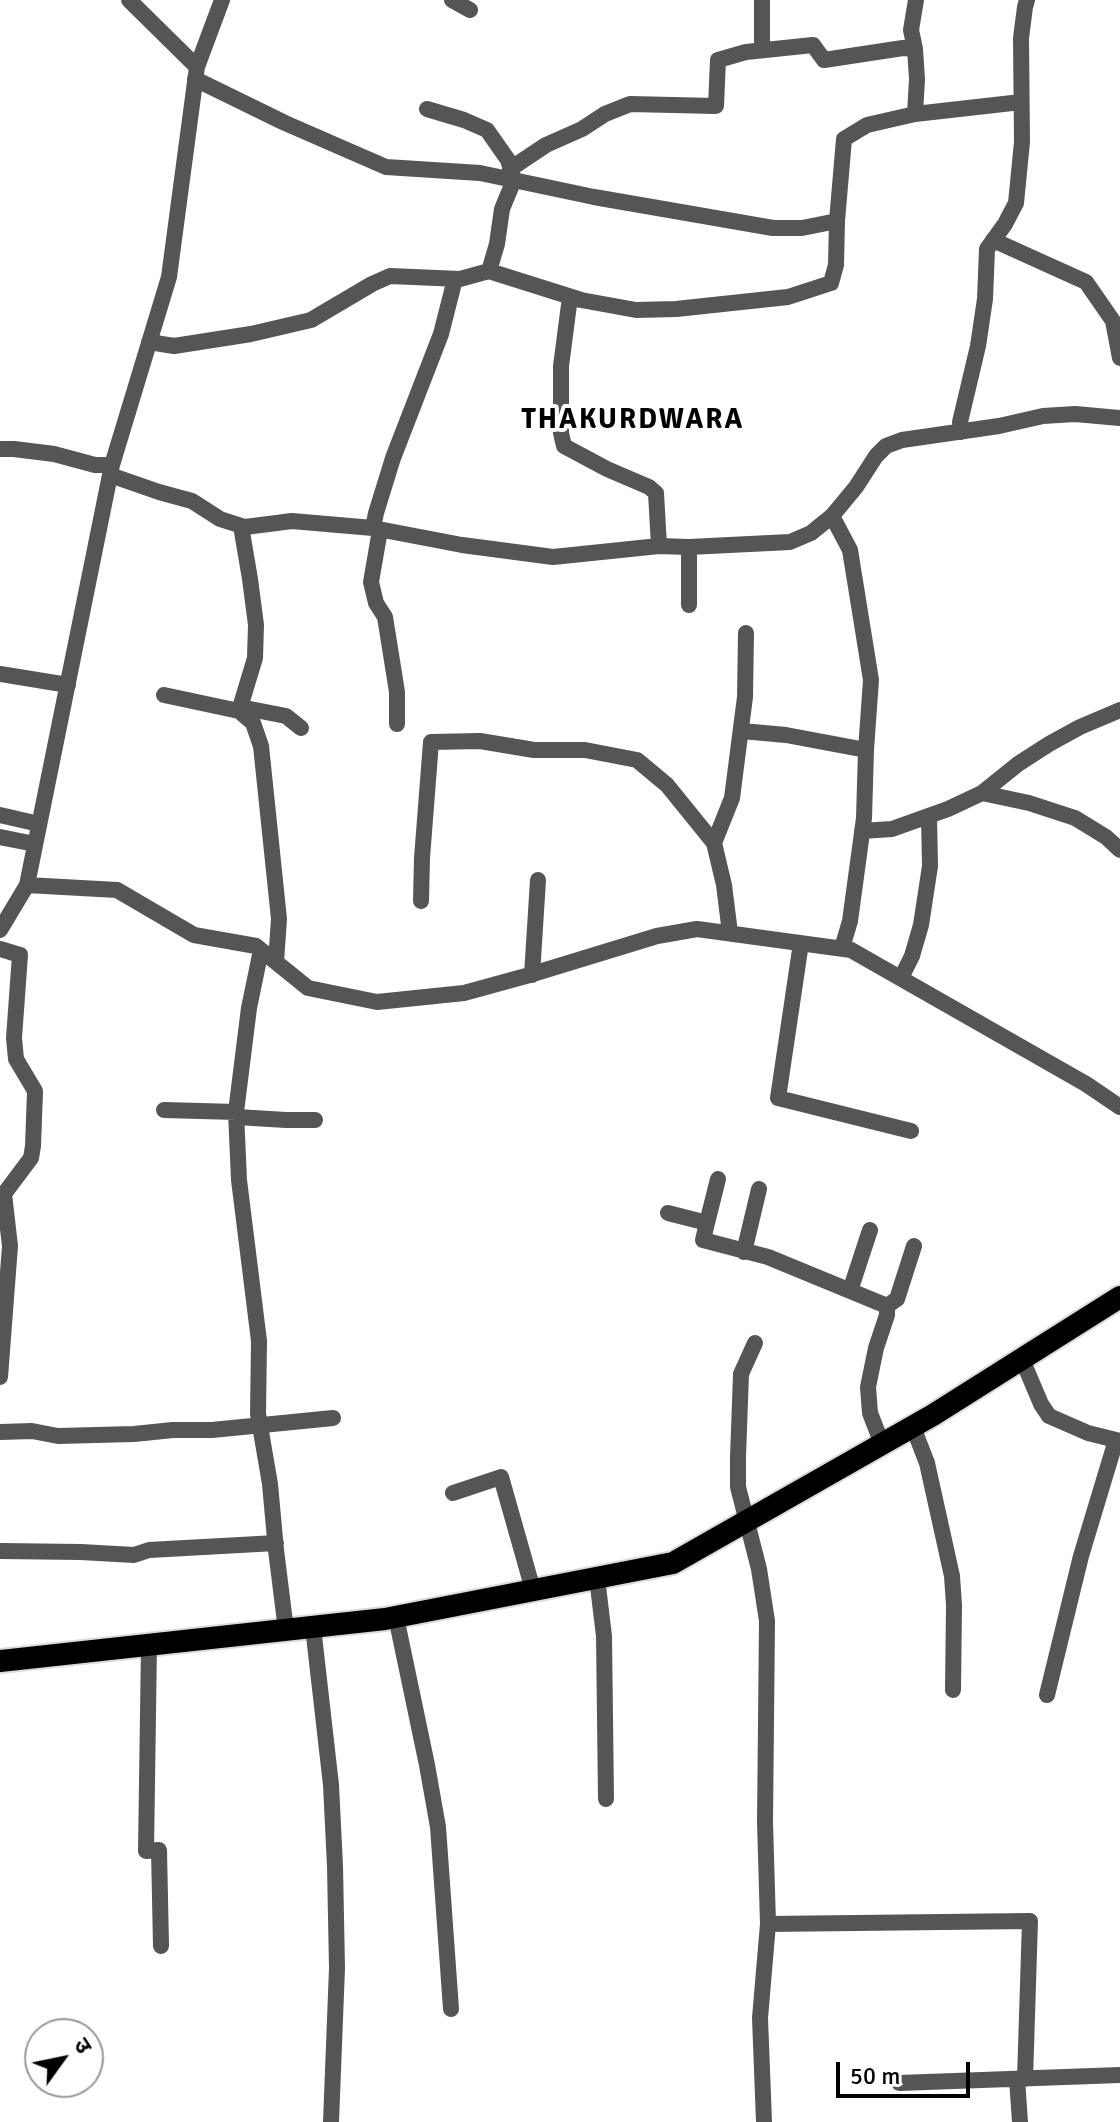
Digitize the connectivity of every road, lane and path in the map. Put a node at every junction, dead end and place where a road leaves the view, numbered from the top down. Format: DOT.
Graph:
graph roads {
  1 [pos="129,0"];
  2 [pos="222,0"];
  3 [pos="452,0"];
  4 [pos="762,0"];
  5 [pos="916,0"];
  6 [pos="1027,0"];
  7 [pos="470,10"];
  8 [pos="915,49"];
  9 [pos="762,50"];
  10 [pos="196,73"];
  11 [pos="1021,102"];
  12 [pos="427,109"];
  13 [pos="915,114"];
  14 [pos="512,175"];
  15 [pos="837,221"];
  16 [pos="993,240"];
  17 [pos="489,271"];
  18 [pos="455,279"];
  19 [pos="570,297"];
  20 [pos="149,342"];
  21 [pos="1120,358"];
  22 [pos="1120,418"];
  23 [pos="961,432"];
  24 [pos="0,449"];
  25 [pos="111,470"];
  26 [pos="832,516"];
  27 [pos="241,526"];
  28 [pos="377,529"];
  29 [pos="659,546"];
  30 [pos="689,547"];
  31 [pos="689,605"];
  32 [pos="746,633"];
  33 [pos="0,674"];
  34 [pos="68,685"];
  35 [pos="164,695"];
  36 [pos="240,709"];
  37 [pos="1120,710"];
  38 [pos="397,724"];
  39 [pos="301,728"];
  40 [pos="742,731"];
  41 [pos="866,750"];
  42 [pos="982,793"];
  43 [pos="0,815"];
  44 [pos="929,817"];
  45 [pos="39,824"];
  46 [pos="862,831"];
  47 [pos="0,837"];
  48 [pos="714,843"];
  49 [pos="35,844"];
  50 [pos="1120,850"];
  51 [pos="538,880"];
  52 [pos="27,885"];
  53 [pos="421,901"];
  54 [pos="0,930"];
  55 [pos="730,933"];
  56 [pos="801,943"];
  57 [pos="842,948"];
  58 [pos="0,949"];
  59 [pos="261,950"];
  60 [pos="276,962"];
  61 [pos="532,975"];
  62 [pos="901,978"];
  63 [pos="1120,1107"];
  64 [pos="164,1110"];
  65 [pos="236,1114"];
  66 [pos="315,1120"];
  67 [pos="911,1131"];
  68 [pos="718,1179"];
  69 [pos="759,1189"];
  70 [pos="668,1213"];
  71 [pos="707,1223"];
  72 [pos="870,1230"];
  73 [pos="914,1246"];
  74 [pos="744,1252"];
  75 [pos="850,1291"];
  76 [pos="1120,1297"];
  77 [pos="887,1306"];
  78 [pos="755,1343"];
  79 [pos="1022,1359"];
  80 [pos="0,1377"];
  81 [pos="333,1418"];
  82 [pos="260,1426"];
  83 [pos="913,1427"];
  84 [pos="0,1432"];
  85 [pos="1118,1441"];
  86 [pos="882,1444"];
  87 [pos="453,1493"];
  88 [pos="747,1521"];
  89 [pos="276,1543"];
  90 [pos="0,1551"];
  91 [pos="597,1578"];
  92 [pos="533,1590"];
  93 [pos="396,1617"];
  94 [pos="313,1627"];
  95 [pos="286,1630"];
  96 [pos="149,1645"];
  97 [pos="0,1661"];
  98 [pos="953,1690"];
  99 [pos="1047,1695"];
  100 [pos="606,1799"];
  101 [pos="768,1924"];
  102 [pos="161,1946"];
  103 [pos="451,2009"];
  104 [pos="1120,2075"];
  105 [pos="1021,2079"];
  106 [pos="899,2083"];
  107 [pos="331,2122"];
  108 [pos="764,2122"];
  109 [pos="1020,2122"];
  1 -- 10 [label="street"];
  2 -- 10 [label="street"];
  3 -- 7 [label="street"];
  4 -- 9 [label="street"];
  5 -- 8 [label="street"];
  6 -- 11 [label="street"];
  8 -- 9 [label="street"];
  8 -- 13 [label="street"];
  9 -- 14 [label="street"];
  10 -- 14 [label="street"];
  10 -- 20 [label="street"];
  11 -- 13 [label="street"];
  11 -- 16 [label="street"];
  12 -- 14 [label="street"];
  13 -- 15 [label="street"];
  14 -- 15 [label="street"];
  14 -- 17 [label="street"];
  15 -- 19 [label="street"];
  16 -- 21 [label="street"];
  16 -- 23 [label="street"];
  17 -- 18 [label="street"];
  17 -- 19 [label="street"];
  18 -- 20 [label="street"];
  18 -- 28 [label="street"];
  19 -- 29 [label="street"];
  20 -- 25 [label="street"];
  22 -- 23 [label="street"];
  23 -- 26 [label="street"];
  24 -- 25 [label="street"];
  25 -- 27 [label="street"];
  25 -- 34 [label="street"];
  26 -- 30 [label="street"];
  26 -- 41 [label="street"];
  27 -- 28 [label="street"];
  27 -- 36 [label="street"];
  28 -- 29 [label="street"];
  28 -- 38 [label="street"];
  29 -- 30 [label="street"];
  30 -- 31 [label="street"];
  32 -- 40 [label="street"];
  33 -- 34 [label="street"];
  34 -- 45 [label="street"];
  35 -- 36 [label="street"];
  36 -- 39 [label="street"];
  36 -- 60 [label="street"];
  37 -- 42 [label="street"];
  40 -- 41 [label="street"];
  40 -- 48 [label="street"];
  41 -- 46 [label="street"];
  42 -- 44 [label="street"];
  42 -- 50 [label="street"];
  43 -- 45 [label="street"];
  44 -- 46 [label="street"];
  44 -- 62 [label="street"];
  45 -- 49 [label="street"];
  46 -- 57 [label="street"];
  47 -- 49 [label="street"];
  48 -- 53 [label="street"];
  48 -- 55 [label="street"];
  49 -- 52 [label="street"];
  51 -- 61 [label="street"];
  52 -- 54 [label="street"];
  52 -- 59 [label="street"];
  55 -- 56 [label="street"];
  55 -- 61 [label="street"];
  56 -- 57 [label="street"];
  56 -- 67 [label="street"];
  57 -- 62 [label="street"];
  58 -- 80 [label="street"];
  59 -- 60 [label="street"];
  59 -- 65 [label="street"];
  60 -- 61 [label="street"];
  62 -- 63 [label="street"];
  64 -- 65 [label="street"];
  65 -- 66 [label="street"];
  65 -- 82 [label="street"];
  68 -- 71 [label="street"];
  69 -- 74 [label="street"];
  70 -- 71 [label="street"];
  71 -- 74 [label="street"];
  72 -- 75 [label="street"];
  73 -- 77 [label="street"];
  74 -- 75 [label="street"];
  75 -- 77 [label="street"];
  76 -- 79 [label="highway"];
  77 -- 86 [label="street"];
  78 -- 88 [label="street"];
  79 -- 83 [label="highway"];
  79 -- 85 [label="street"];
  81 -- 82 [label="street"];
  82 -- 84 [label="street"];
  82 -- 89 [label="street"];
  83 -- 86 [label="highway"];
  83 -- 98 [label="street"];
  85 -- 99 [label="street"];
  86 -- 88 [label="highway"];
  87 -- 92 [label="street"];
  88 -- 91 [label="highway"];
  88 -- 101 [label="street"];
  89 -- 90 [label="street"];
  89 -- 95 [label="street"];
  91 -- 92 [label="highway"];
  91 -- 100 [label="street"];
  92 -- 93 [label="highway"];
  93 -- 94 [label="highway"];
  93 -- 103 [label="street"];
  94 -- 95 [label="highway"];
  94 -- 107 [label="street"];
  95 -- 96 [label="highway"];
  96 -- 97 [label="highway"];
  96 -- 102 [label="street"];
  101 -- 105 [label="street"];
  101 -- 108 [label="street"];
  104 -- 105 [label="street"];
  105 -- 106 [label="street"];
  105 -- 109 [label="street"];
}
